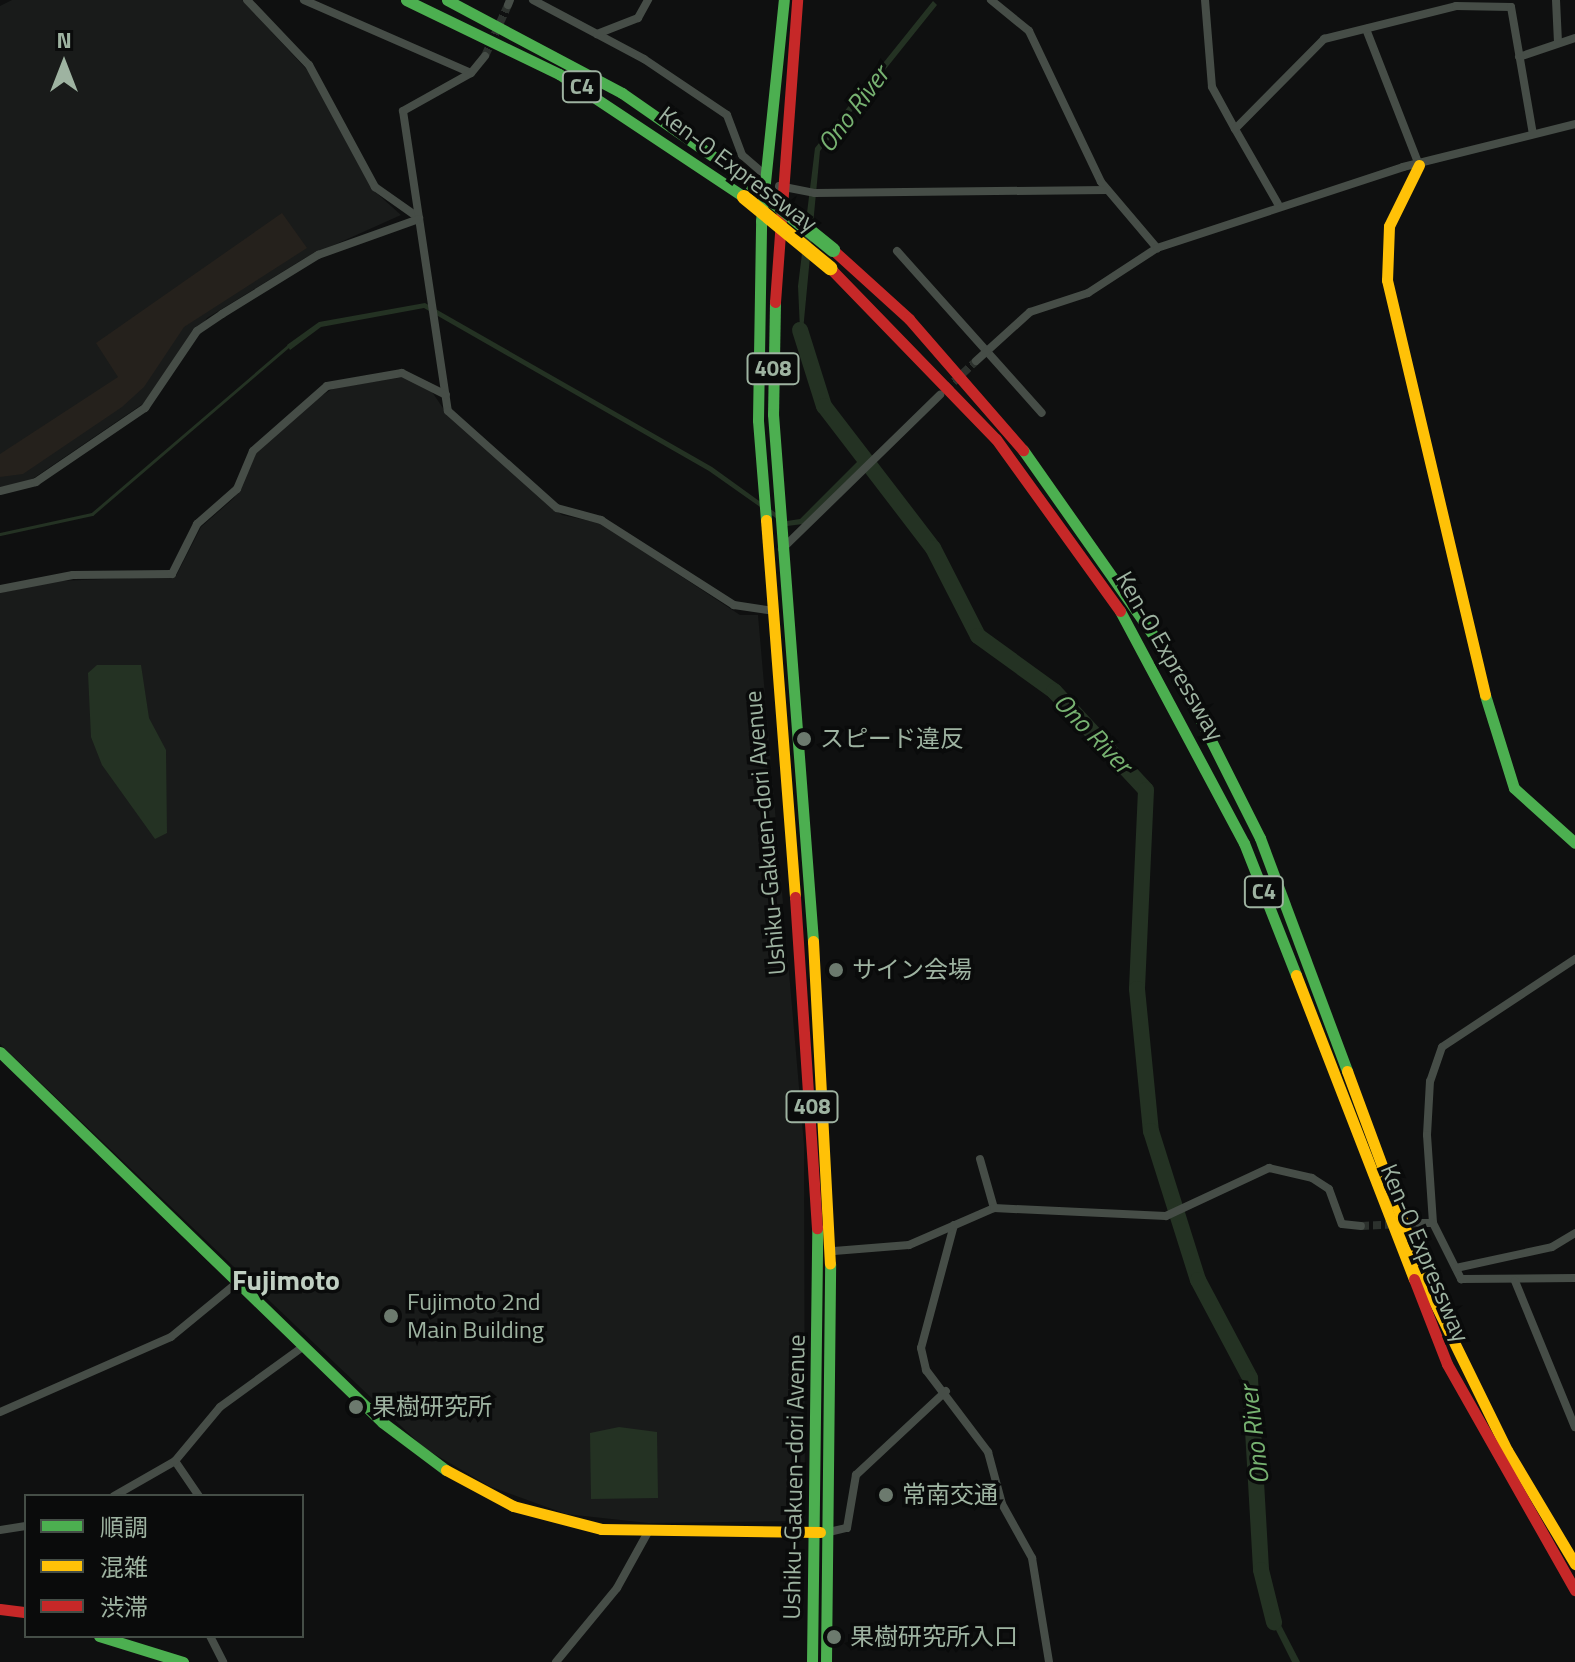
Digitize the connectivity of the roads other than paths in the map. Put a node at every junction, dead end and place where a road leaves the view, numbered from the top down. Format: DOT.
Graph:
graph roads {
  1 [pos="247,0"];
  2 [pos="304,0"];
  3 [pos="406,0"];
  4 [pos="447,0"];
  5 [pos="533,0"];
  6 [pos="648,0"];
  7 [pos="784,0"];
  8 [pos="797,0"];
  9 [pos="991,0"];
  10 [pos="1205,0"];
  11 [pos="1556,0"];
  12 [pos="1366,29"];
  13 [pos="597,34"];
  14 [pos="1575,38"];
  15 [pos="1558,42"];
  16 [pos="485,56"];
  17 [pos="1519,57"];
  18 [pos="471,73"];
  19 [pos="1575,124"];
  20 [pos="1235,129"];
  21 [pos="1533,134"];
  22 [pos="1419,165"];
  23 [pos="765,175"];
  24 [pos="779,186"];
  25 [pos="1107,190"];
  26 [pos="1278,204"];
  27 [pos="419,219"];
  28 [pos="1157,248"];
  29 [pos="897,251"];
  30 [pos="986,351"];
  31 [pos="976,361"];
  32 [pos="446,395"];
  33 [pos="940,395"];
  34 [pos="1042,413"];
  35 [pos="0,491"];
  36 [pos="778,553"];
  37 [pos="0,589"];
  38 [pos="776,611"];
  39 [pos="1575,843"];
  40 [pos="1575,959"];
  41 [pos="0,1052"];
  42 [pos="980,1159"];
  43 [pos="994,1208"];
  44 [pos="1419,1223"];
  45 [pos="1433,1223"];
  46 [pos="954,1225"];
  47 [pos="1361,1226"];
  48 [pos="1575,1233"];
  49 [pos="834,1251"];
  50 [pos="1456,1268"];
  51 [pos="1575,1278"];
  52 [pos="1515,1281"];
  53 [pos="238,1282"];
  54 [pos="304,1346"];
  55 [pos="946,1391"];
  56 [pos="0,1412"];
  57 [pos="1575,1427"];
  58 [pos="175,1461"];
  59 [pos="117,1494"];
  60 [pos="198,1494"];
  61 [pos="24,1526"];
  62 [pos="0,1530"];
  63 [pos="648,1532"];
  64 [pos="822,1532"];
  65 [pos="1575,1564"];
  66 [pos="1575,1590"];
  67 [pos="0,1609"];
  68 [pos="24,1612"];
  69 [pos="105,1638"];
  70 [pos="211,1638"];
  71 [pos="183,1662"];
  72 [pos="223,1662"];
  73 [pos="556,1662"];
  74 [pos="812,1662"];
  75 [pos="826,1662"];
  76 [pos="1049,1662"];
  1 -- 27 [label="street"];
  2 -- 18 [label="street"];
  3 -- 66 [label="main road, Ken-O Expressway / C4, bridge"];
  4 -- 65 [label="main road, Ken-O Expressway / C4, bridge"];
  5 -- 13 [label="street"];
  6 -- 13 [label="street"];
  7 -- 23 [label="main road, Ushiku-Gakuen-dori Avenue / 408"];
  8 -- 24 [label="main road, Ushiku-Gakuen-dori Avenue / 408"];
  9 -- 25 [label="street"];
  10 -- 20 [label="street"];
  11 -- 15 [label="street"];
  12 -- 17 [label="street"];
  12 -- 20 [label="street"];
  12 -- 22 [label="street"];
  13 -- 23 [label="street"];
  14 -- 15 [label="street"];
  15 -- 17 [label="street"];
  16 -- 18 [label="street"];
  17 -- 21 [label="street"];
  18 -- 27 [label="street"];
  19 -- 21 [label="street"];
  20 -- 26 [label="street"];
  21 -- 22 [label="street"];
  22 -- 26 [label="street"];
  22 -- 39 [label="main road"];
  23 -- 24 [label="street"];
  23 -- 38 [label="main road, Ushiku-Gakuen-dori Avenue / 408"];
  24 -- 25 [label="street"];
  24 -- 36 [label="main road, Ushiku-Gakuen-dori Avenue / 408"];
  25 -- 28 [label="street"];
  26 -- 28 [label="street"];
  27 -- 32 [label="street"];
  27 -- 35 [label="street"];
  28 -- 30 [label="street"];
  29 -- 30 [label="street"];
  30 -- 31 [label="street"];
  30 -- 34 [label="street"];
  32 -- 37 [label="street"];
  32 -- 38 [label="street"];
  33 -- 36 [label="street"];
  36 -- 38 [label="main road, Ushiku-Gakuen-dori Avenue / 408"];
  38 -- 49 [label="main road, Ushiku-Gakuen-dori Avenue / 408"];
  38 -- 64 [label="main road, Ushiku-Gakuen-dori Avenue / 408"];
  40 -- 45 [label="street"];
  41 -- 53 [label="main road"];
  42 -- 43 [label="street"];
  43 -- 46 [label="street"];
  43 -- 47 [label="street"];
  44 -- 45 [label="street"];
  45 -- 50 [label="street"];
  46 -- 49 [label="street"];
  46 -- 55 [label="street"];
  48 -- 50 [label="street"];
  49 -- 64 [label="main road, Ushiku-Gakuen-dori Avenue / 408"];
  50 -- 52 [label="street"];
  51 -- 52 [label="street"];
  52 -- 57 [label="street"];
  53 -- 54 [label="main road"];
  53 -- 56 [label="street"];
  54 -- 58 [label="street"];
  54 -- 63 [label="main road"];
  55 -- 64 [label="street"];
  55 -- 76 [label="street"];
  58 -- 59 [label="street"];
  58 -- 60 [label="street"];
  61 -- 62 [label="street"];
  63 -- 64 [label="main road"];
  63 -- 73 [label="street"];
  64 -- 74 [label="main road, Ushiku-Gakuen-dori Avenue / 408"];
  64 -- 75 [label="main road, Ushiku-Gakuen-dori Avenue / 408"];
  67 -- 68 [label="main road"];
  69 -- 71 [label="main road"];
  70 -- 72 [label="street"];
}
